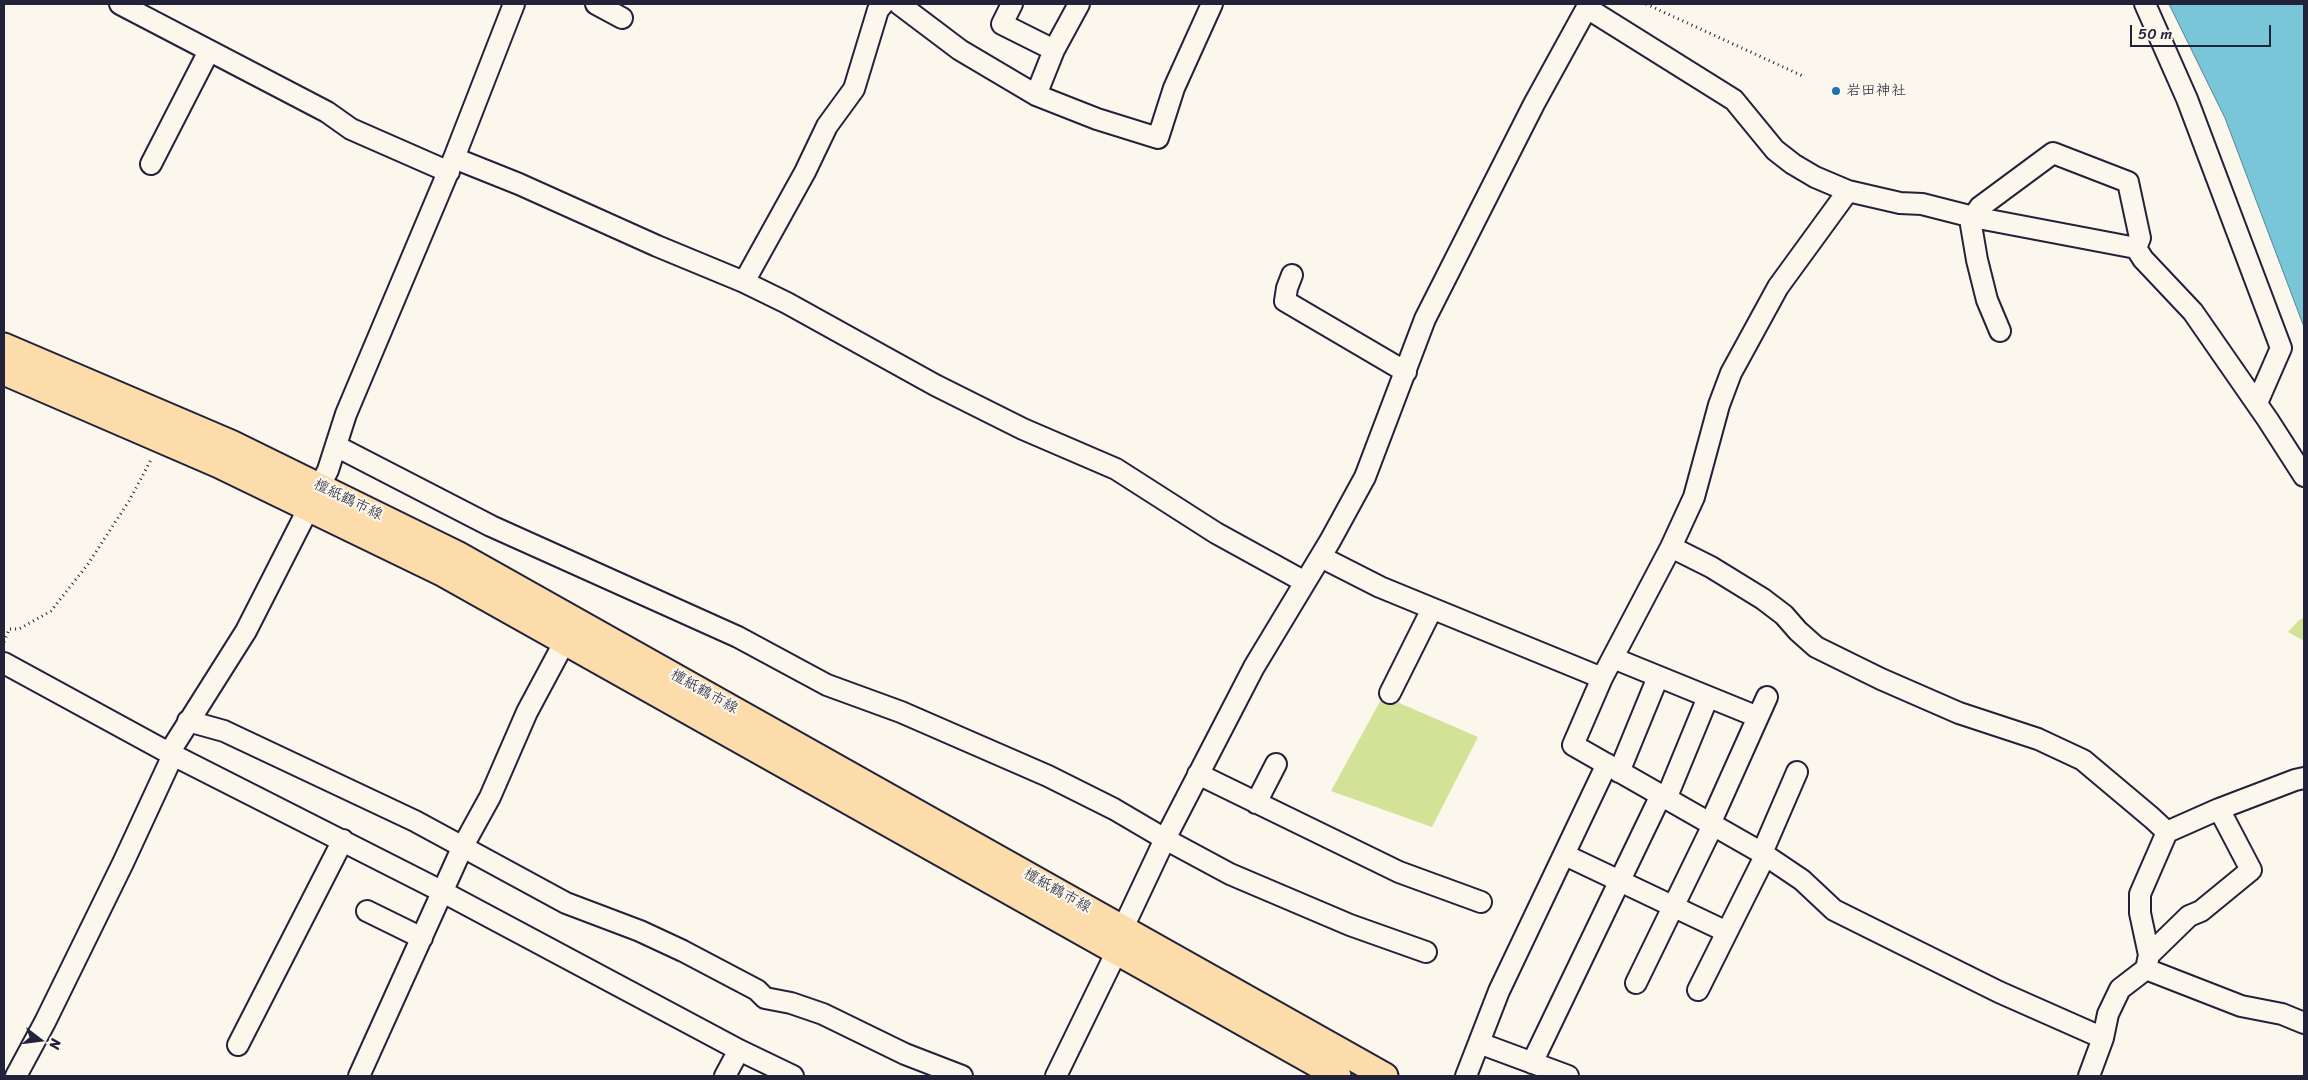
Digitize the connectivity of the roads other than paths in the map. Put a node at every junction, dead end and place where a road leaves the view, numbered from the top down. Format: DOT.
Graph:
graph roads {
  1 [pos="120,4"];
  2 [pos="514,4"];
  3 [pos="596,4"];
  4 [pos="883,4"];
  5 [pos="899,4"];
  6 [pos="1012,4"];
  7 [pos="1078,4"];
  8 [pos="1212,4"];
  9 [pos="2145,4"];
  10 [pos="1588,6"];
  11 [pos="622,18"];
  12 [pos="1054,50"];
  13 [pos="208,51"];
  14 [pos="1036,95"];
  15 [pos="150,164"];
  16 [pos="451,165"];
  17 [pos="1848,191"];
  18 [pos="1973,217"];
  19 [pos="2136,248"];
  20 [pos="1292,275"];
  21 [pos="744,282"];
  22 [pos="2000,331"];
  23 [pos="4,346"];
  24 [pos="4,372"];
  25 [pos="1406,372"];
  26 [pos="2257,403"];
  27 [pos="336,446"];
  28 [pos="2304,476"];
  29 [pos="314,496"];
  30 [pos="1671,547"];
  31 [pos="1321,557"];
  32 [pos="1305,582"];
  33 [pos="1432,609"];
  34 [pos="565,641"];
  35 [pos="1613,658"];
  36 [pos="4,663"];
  37 [pos="1658,677"];
  38 [pos="1602,678"];
  39 [pos="1390,693"];
  40 [pos="1708,697"];
  41 [pos="1767,697"];
  42 [pos="1758,717"];
  43 [pos="188,721"];
  44 [pos="171,754"];
  45 [pos="1276,764"];
  46 [pos="1613,768"];
  47 [pos="1797,772"];
  48 [pos="1198,774"];
  49 [pos="2304,778"];
  50 [pos="1663,797"];
  51 [pos="1256,802"];
  52 [pos="2219,809"];
  53 [pos="1712,825"];
  54 [pos="2166,832"];
  55 [pos="343,840"];
  56 [pos="1164,840"];
  57 [pos="463,846"];
  58 [pos="1764,854"];
  59 [pos="1565,855"];
  60 [pos="1620,881"];
  61 [pos="443,892"];
  62 [pos="1481,902"];
  63 [pos="1673,906"];
  64 [pos="367,911"];
  65 [pos="1123,928"];
  66 [pos="1727,932"];
  67 [pos="422,938"];
  68 [pos="1116,952"];
  69 [pos="1426,952"];
  70 [pos="2148,962"];
  71 [pos="1636,983"];
  72 [pos="1698,990"];
  73 [pos="2304,1023"];
  74 [pos="2103,1038"];
  75 [pos="1479,1043"];
  76 [pos="238,1045"];
  77 [pos="739,1050"];
  78 [pos="1532,1063"];
  79 [pos="16,1076"];
  80 [pos="359,1076"];
  81 [pos="725,1076"];
  82 [pos="793,1076"];
  83 [pos="962,1076"];
  84 [pos="1056,1076"];
  85 [pos="1338,1076"];
  86 [pos="1385,1076"];
  87 [pos="1466,1076"];
  88 [pos="1568,1076"];
  89 [pos="2090,1076"];
  1 -- 13 [label="street"];
  2 -- 16 [label="street"];
  3 -- 11 [label="street"];
  4 -- 21 [label="street"];
  5 -- 14 [label="street"];
  6 -- 12 [label="street"];
  7 -- 12 [label="street"];
  8 -- 14 [label="street"];
  9 -- 26 [label="street"];
  10 -- 17 [label="street"];
  10 -- 25 [label="street"];
  12 -- 14 [label="street"];
  13 -- 15 [label="street"];
  13 -- 16 [label="street"];
  16 -- 21 [label="street"];
  16 -- 27 [label="street"];
  17 -- 18 [label="street"];
  17 -- 30 [label="street"];
  18 -- 19 [label="street"];
  18 -- 19 [label="street"];
  18 -- 22 [label="street"];
  19 -- 26 [label="street"];
  20 -- 25 [label="street"];
  21 -- 32 [label="street"];
  23 -- 29 [label="main road, 檀紙鶴市線"];
  24 -- 29 [label="main road, 檀紙鶴市線"];
  25 -- 31 [label="street"];
  26 -- 28 [label="street"];
  27 -- 29 [label="street"];
  27 -- 56 [label="street"];
  29 -- 34 [label="main road, 檀紙鶴市線"];
  29 -- 43 [label="street"];
  29 -- 65 [label="main road, 檀紙鶴市線"];
  30 -- 35 [label="street"];
  30 -- 54 [label="street"];
  31 -- 32 [label="street"];
  31 -- 33 [label="street"];
  32 -- 48 [label="street"];
  33 -- 38 [label="street"];
  33 -- 39 [label="street"];
  34 -- 57 [label="street"];
  34 -- 68 [label="main road, 檀紙鶴市線"];
  35 -- 37 [label="street"];
  35 -- 38 [label="street"];
  36 -- 44 [label="street"];
  37 -- 40 [label="street"];
  37 -- 46 [label="street"];
  38 -- 46 [label="street"];
  40 -- 42 [label="street"];
  40 -- 50 [label="street"];
  41 -- 42 [label="street"];
  42 -- 53 [label="street"];
  43 -- 44 [label="street"];
  43 -- 57 [label="street"];
  44 -- 55 [label="street"];
  44 -- 79 [label="street"];
  45 -- 51 [label="street"];
  46 -- 50 [label="street"];
  46 -- 59 [label="street"];
  47 -- 58 [label="street"];
  48 -- 51 [label="street"];
  48 -- 56 [label="street"];
  49 -- 52 [label="street"];
  50 -- 53 [label="street"];
  50 -- 60 [label="street"];
  51 -- 62 [label="street"];
  52 -- 54 [label="street"];
  52 -- 70 [label="street"];
  53 -- 58 [label="street"];
  53 -- 63 [label="street"];
  54 -- 70 [label="street"];
  55 -- 61 [label="street"];
  55 -- 76 [label="street"];
  56 -- 65 [label="street"];
  56 -- 69 [label="street"];
  57 -- 61 [label="street"];
  57 -- 83 [label="street"];
  58 -- 66 [label="street"];
  58 -- 74 [label="street"];
  59 -- 60 [label="street"];
  59 -- 75 [label="street"];
  60 -- 63 [label="street"];
  60 -- 78 [label="street"];
  61 -- 67 [label="street"];
  61 -- 77 [label="street"];
  63 -- 66 [label="street"];
  63 -- 71 [label="street"];
  64 -- 67 [label="street"];
  65 -- 68 [label="street"];
  65 -- 86 [label="main road, 檀紙鶴市線"];
  66 -- 72 [label="street"];
  67 -- 80 [label="street"];
  68 -- 84 [label="street"];
  68 -- 85 [label="main road, 檀紙鶴市線"];
  70 -- 73 [label="street"];
  70 -- 74 [label="street"];
  74 -- 89 [label="street"];
  75 -- 78 [label="street"];
  75 -- 87 [label="street"];
  77 -- 81 [label="street"];
  77 -- 82 [label="street"];
  78 -- 88 [label="street"];
}
